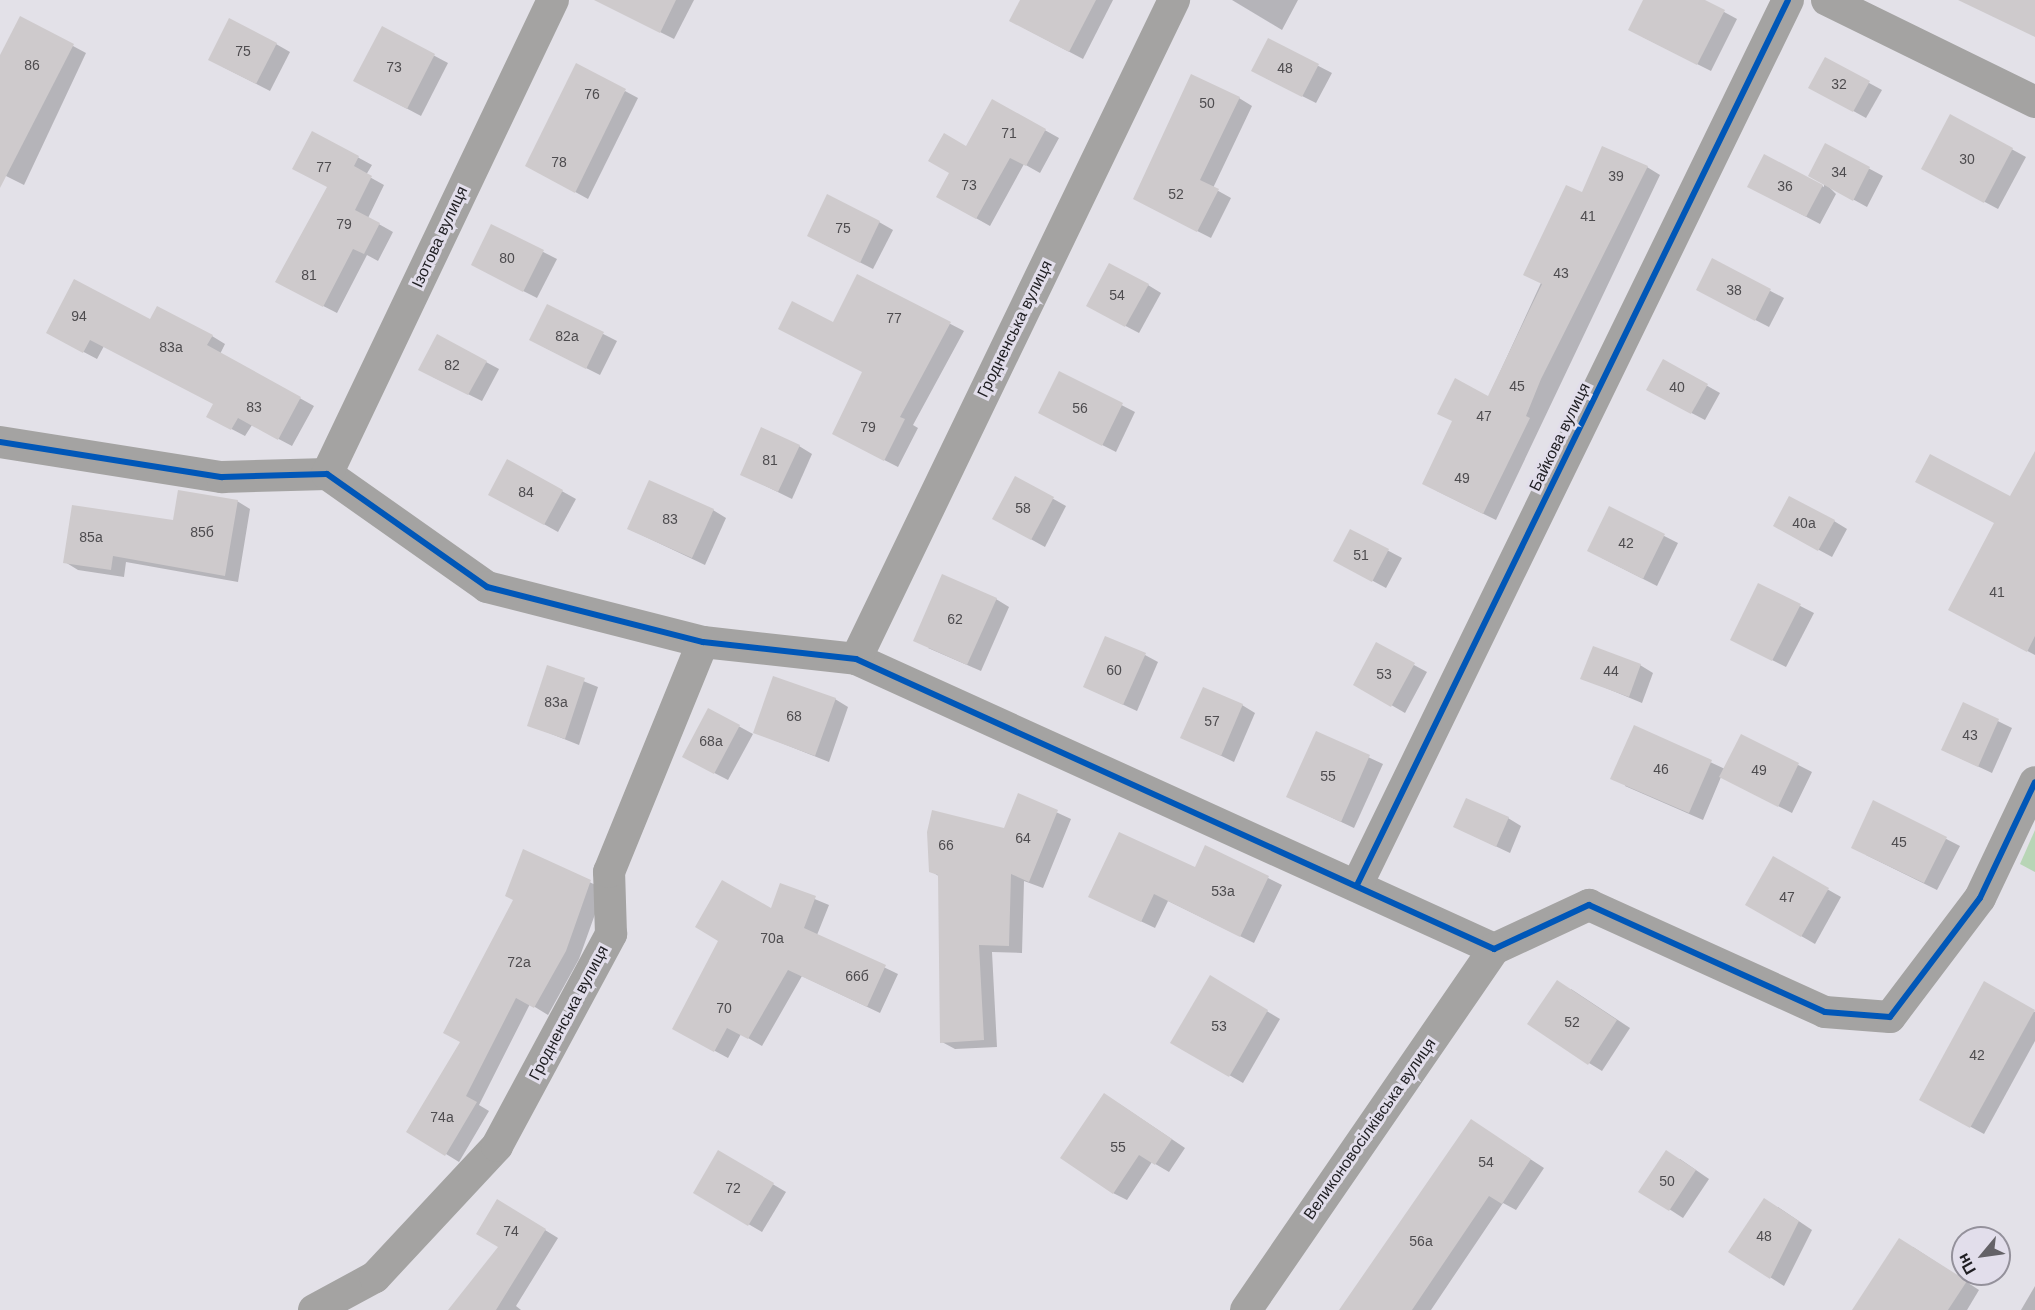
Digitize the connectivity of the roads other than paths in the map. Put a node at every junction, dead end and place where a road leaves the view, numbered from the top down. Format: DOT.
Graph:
graph roads {
  1 [pos="552,0"];
  2 [pos="1174,0"];
  3 [pos="1788,0"];
  4 [pos="1827,0"];
  5 [pos="2035,102"];
  6 [pos="0,442"];
  7 [pos="327,474"];
  8 [pos="703,642"];
  9 [pos="856,659"];
  10 [pos="2035,782"];
  11 [pos="1357,885"];
  12 [pos="1494,949"];
  13 [pos="1260,1305"];
  14 [pos="314,1310"];
  1 -- 7 [label="street, Ізотова вулиця"];
  2 -- 9 [label="street, Гродненська вулиця"];
  3 -- 11 [label="street, Байкова вулиця"];
  4 -- 5 [label="street"];
  6 -- 7 [label="street"];
  7 -- 8 [label="street"];
  8 -- 9 [label="street"];
  8 -- 14 [label="street, Гродненська вулиця"];
  9 -- 11 [label="street"];
  10 -- 12 [label="street"];
  11 -- 12 [label="street"];
  12 -- 13 [label="street, Великоновосілківська вулиця"];
}
